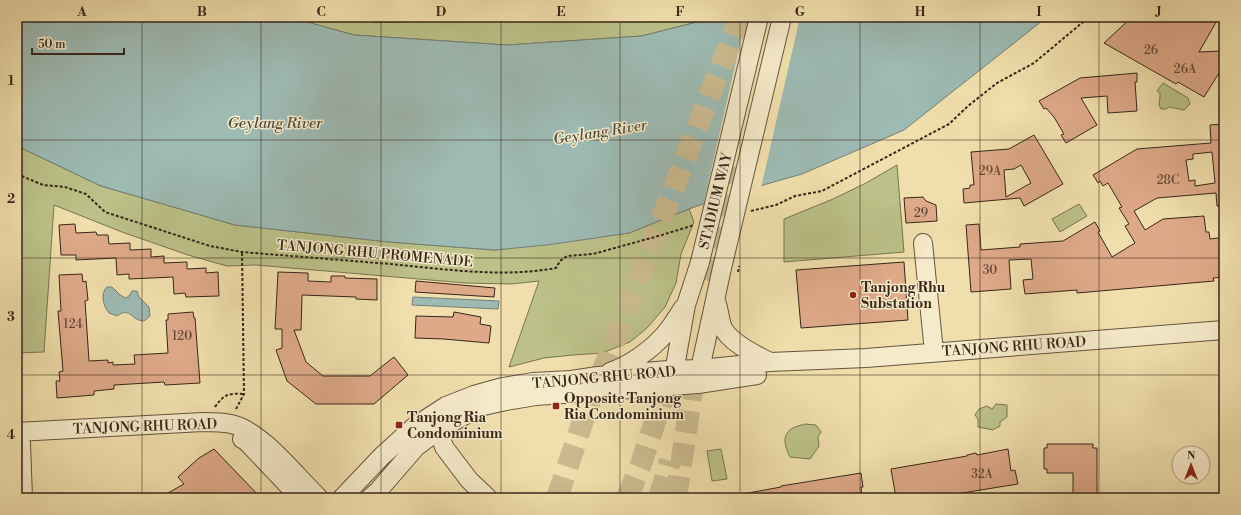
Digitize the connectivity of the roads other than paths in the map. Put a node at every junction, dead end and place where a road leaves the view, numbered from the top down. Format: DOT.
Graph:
graph roads {
  1 [pos="759,17"];
  2 [pos="782,17"];
  3 [pos="923,243"];
  4 [pos="716,297"];
  5 [pos="686,304"];
  6 [pos="1224,330"];
  7 [pos="934,352"];
  8 [pos="803,361"];
  9 [pos="770,362"];
  10 [pos="598,376"];
  11 [pos="699,377"];
  12 [pos="672,378"];
  13 [pos="439,430"];
  14 [pos="250,437"];
  15 [pos="18,439"];
  16 [pos="342,497"];
  17 [pos="23,498"];
  18 [pos="315,498"];
  19 [pos="370,498"];
  20 [pos="488,498"];
  1 -- 5 [label="street, STADIUM WAY, bridge"];
  2 -- 4 [label="street, STADIUM WAY, bridge"];
  3 -- 7 [label="street"];
  4 -- 9 [label="street"];
  4 -- 11 [label="street, STADIUM WAY"];
  5 -- 10 [label="street"];
  5 -- 12 [label="street, STADIUM WAY"];
  6 -- 7 [label="street, TANJONG RHU ROAD"];
  7 -- 8 [label="street, TANJONG RHU ROAD"];
  8 -- 9 [label="street, TANJONG RHU ROAD"];
  8 -- 11 [label="street, TANJONG RHU ROAD"];
  9 -- 11 [label="street, TANJONG RHU ROAD"];
  10 -- 12 [label="street, TANJONG RHU ROAD"];
  10 -- 16 [label="street, TANJONG RHU ROAD"];
  11 -- 12 [label="street, TANJONG RHU ROAD"];
  12 -- 13 [label="street, TANJONG RHU ROAD"];
  13 -- 19 [label="street, TANJONG RHU ROAD"];
  13 -- 20 [label="street"];
  14 -- 15 [label="street, TANJONG RHU ROAD"];
  14 -- 15 [label="street, TANJONG RHU ROAD"];
  14 -- 18 [label="street, TANJONG RHU ROAD"];
  15 -- 17 [label="street"];
}
